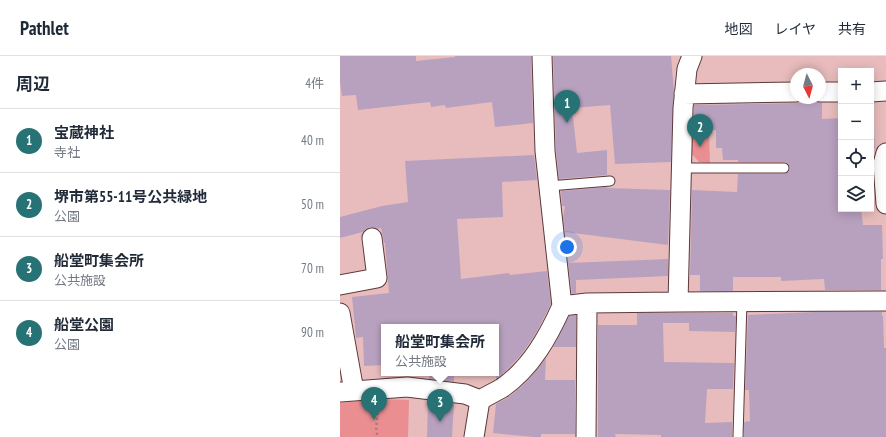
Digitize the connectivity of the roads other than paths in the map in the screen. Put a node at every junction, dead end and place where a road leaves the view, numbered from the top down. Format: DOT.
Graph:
graph roads {
  1 [pos="542,56"];
  2 [pos="692,56"];
  3 [pos="886,91"];
  4 [pos="790,92"];
  5 [pos="826,92"];
  6 [pos="838,92"];
  7 [pos="874,92"];
  8 [pos="684,94"];
  9 [pos="886,153"];
  10 [pos="682,168"];
  11 [pos="784,168"];
  12 [pos="610,181"];
  13 [pos="549,186"];
  14 [pos="886,204"];
  15 [pos="372,238"];
  16 [pos="340,285"];
  17 [pos="742,301"];
  18 [pos="886,301"];
  19 [pos="678,302"];
  20 [pos="587,303"];
  21 [pos="562,306"];
  22 [pos="340,313"];
  23 [pos="347,392"];
  24 [pos="480,400"];
  25 [pos="474,437"];
  26 [pos="586,437"];
  27 [pos="738,437"];
  1 -- 13 [label="street"];
  2 -- 8 [label="street"];
  3 -- 7 [label="street"];
  4 -- 8 [label="street"];
  5 -- 6 [label="street"];
  8 -- 10 [label="street"];
  9 -- 14 [label="street"];
  10 -- 11 [label="lane"];
  10 -- 19 [label="street"];
  12 -- 13 [label="lane"];
  13 -- 21 [label="street"];
  15 -- 16 [label="street"];
  17 -- 18 [label="street"];
  17 -- 19 [label="street"];
  17 -- 27 [label="lane"];
  19 -- 20 [label="street"];
  20 -- 21 [label="street"];
  20 -- 26 [label="street"];
  21 -- 24 [label="street"];
  22 -- 23 [label="street"];
  23 -- 24 [label="street"];
  24 -- 25 [label="street"];
}
